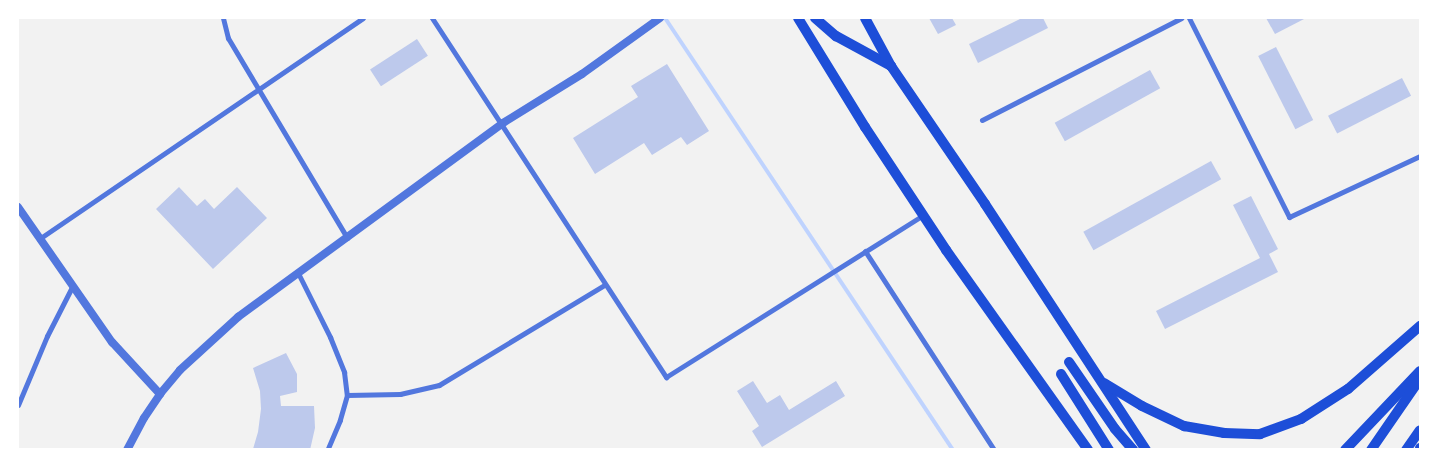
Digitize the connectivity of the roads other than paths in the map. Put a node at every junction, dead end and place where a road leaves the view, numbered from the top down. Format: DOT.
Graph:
graph roads {
  1 [pos="223,18"];
  2 [pos="363,18"];
  3 [pos="432,18"];
  4 [pos="660,18"];
  5 [pos="798,18"];
  6 [pos="815,18"];
  7 [pos="865,18"];
  8 [pos="1181,18"];
  9 [pos="1189,18"];
  10 [pos="891,66"];
  11 [pos="259,89"];
  12 [pos="982,120"];
  13 [pos="503,123"];
  14 [pos="1420,156"];
  15 [pos="18,207"];
  16 [pos="923,215"];
  17 [pos="347,238"];
  18 [pos="39,239"];
  19 [pos="864,251"];
  20 [pos="298,273"];
  21 [pos="604,285"];
  22 [pos="72,287"];
  23 [pos="1420,326"];
  24 [pos="1069,362"];
  25 [pos="1420,371"];
  26 [pos="1061,374"];
  27 [pos="1420,379"];
  28 [pos="1104,383"];
  29 [pos="160,394"];
  30 [pos="347,395"];
  31 [pos="18,405"];
  32 [pos="1420,430"];
  33 [pos="127,450"];
  34 [pos="327,450"];
  35 [pos="994,450"];
  36 [pos="1088,450"];
  37 [pos="1109,450"];
  38 [pos="1133,450"];
  39 [pos="1146,450"];
  40 [pos="1345,450"];
  41 [pos="1371,450"];
  42 [pos="1406,450"];
  1 -- 11 [label="street"];
  2 -- 11 [label="street"];
  3 -- 13 [label="street"];
  4 -- 13 [label="street"];
  5 -- 16 [label="main road"];
  6 -- 10 [label="main road"];
  7 -- 10 [label="main road"];
  8 -- 12 [label="street"];
  9 -- 14 [label="street"];
  10 -- 28 [label="main road"];
  11 -- 17 [label="street"];
  11 -- 18 [label="street"];
  13 -- 17 [label="street"];
  13 -- 21 [label="street"];
  15 -- 18 [label="street"];
  16 -- 19 [label="street"];
  16 -- 36 [label="main road"];
  17 -- 20 [label="street"];
  18 -- 22 [label="street"];
  19 -- 21 [label="street"];
  19 -- 35 [label="street"];
  20 -- 29 [label="street"];
  20 -- 30 [label="street"];
  21 -- 30 [label="street"];
  22 -- 29 [label="street"];
  22 -- 31 [label="street"];
  23 -- 28 [label="main road"];
  24 -- 38 [label="main road"];
  25 -- 40 [label="main road"];
  26 -- 37 [label="main road"];
  27 -- 41 [label="main road"];
  28 -- 39 [label="main road"];
  29 -- 33 [label="street"];
  30 -- 34 [label="street"];
  32 -- 42 [label="main road"];
}
